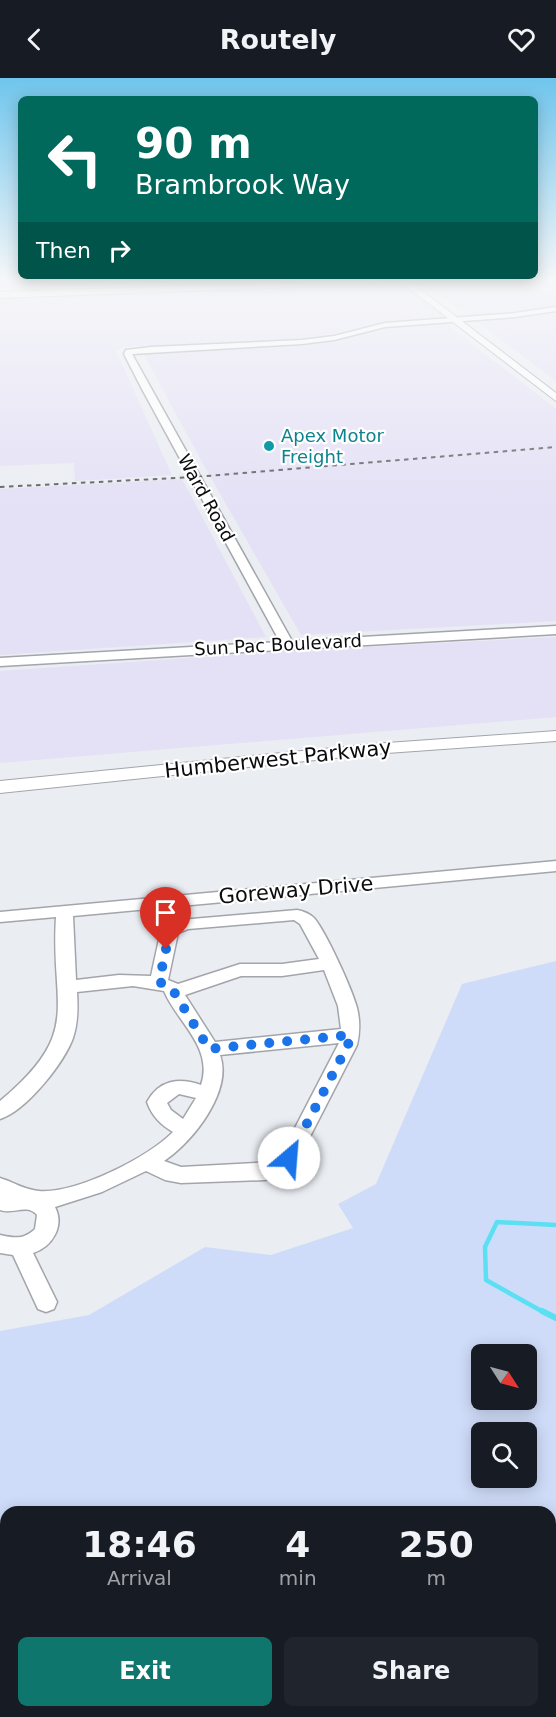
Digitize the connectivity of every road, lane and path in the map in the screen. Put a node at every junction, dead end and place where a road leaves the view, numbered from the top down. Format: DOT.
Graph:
graph roads {
  1 [pos="129,356"];
  2 [pos="505,356"];
  3 [pos="510,356"];
  4 [pos="556,390"];
  5 [pos="556,398"];
  6 [pos="556,630"];
  7 [pos="287,644"];
  8 [pos="0,662"];
  9 [pos="556,726"];
  10 [pos="556,736"];
  11 [pos="0,774"];
  12 [pos="0,787"];
  13 [pos="556,866"];
  14 [pos="65,912"];
  15 [pos="0,917"];
  16 [pos="328,964"];
  17 [pos="67,987"];
  18 [pos="166,987"];
  19 [pos="350,1035"];
  20 [pos="209,1049"];
  21 [pos="206,1095"];
  22 [pos="0,1112"];
  23 [pos="185,1129"];
  24 [pos="145,1162"];
  25 [pos="19,1200"];
  26 [pos="10,1246"];
  27 [pos="46,1302"];
  1 -- 7 [label="street, Ward Road"];
  2 -- 5 [label="main road"];
  3 -- 4 [label="main road"];
  6 -- 7 [label="street, Sun Pac Boulevard"];
  7 -- 8 [label="street, Sun Pac Boulevard"];
  9 -- 11 [label="main road, Humberwest Parkway"];
  10 -- 12 [label="main road, Humberwest Parkway"];
  13 -- 14 [label="street, Goreway Drive"];
  14 -- 15 [label="street, Goreway Drive"];
  14 -- 17 [label="street"];
  16 -- 18 [label="street"];
  16 -- 18 [label="street"];
  16 -- 19 [label="street"];
  17 -- 18 [label="street"];
  17 -- 22 [label="street"];
  18 -- 20 [label="street"];
  19 -- 20 [label="street"];
  19 -- 24 [label="street"];
  20 -- 21 [label="street"];
  21 -- 23 [label="street"];
  21 -- 23 [label="street"];
  23 -- 24 [label="street"];
  24 -- 25 [label="street"];
  25 -- 26 [label="street"];
  26 -- 27 [label="street"];
}
